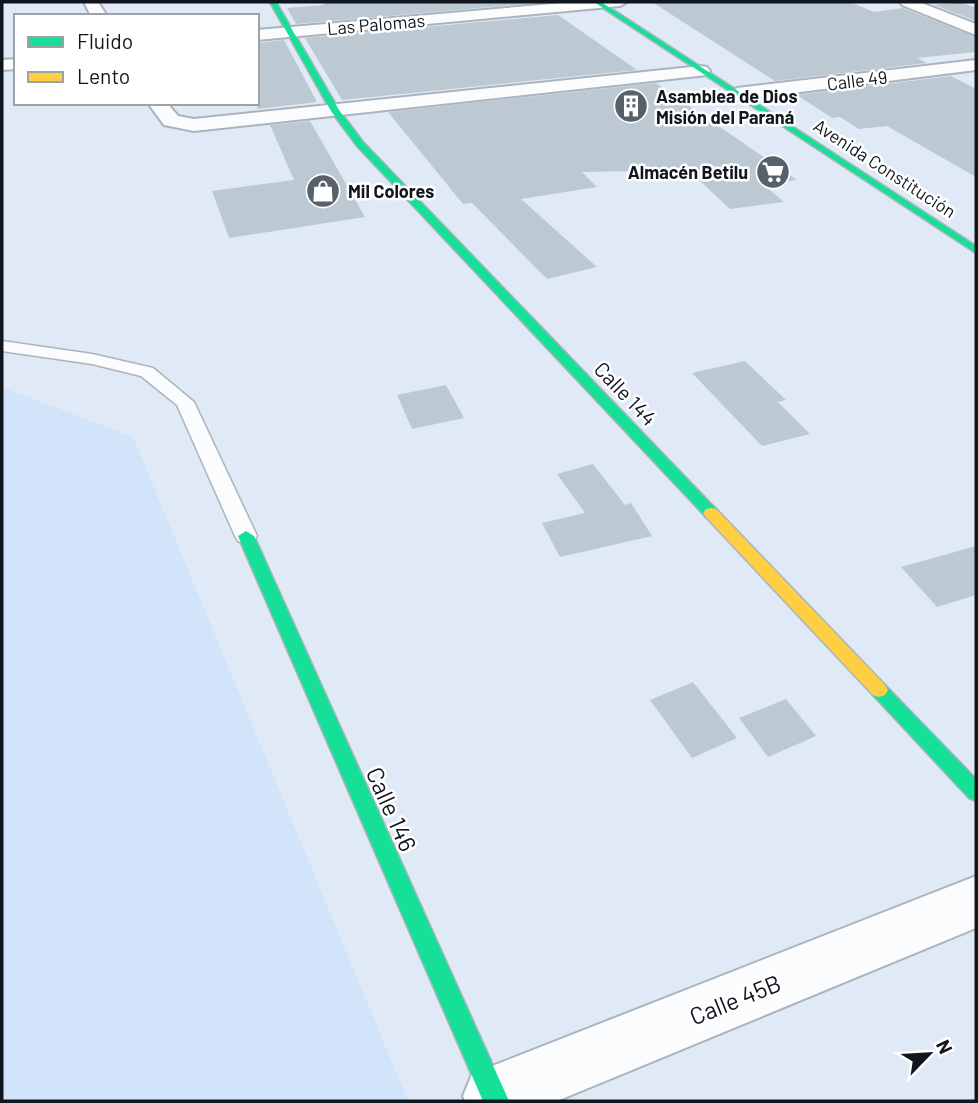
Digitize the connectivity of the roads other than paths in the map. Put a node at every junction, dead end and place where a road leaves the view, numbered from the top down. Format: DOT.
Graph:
graph roads {
  1 [pos="272,2"];
  2 [pos="620,2"];
  3 [pos="907,2"];
  4 [pos="599,3"];
  5 [pos="976,30"];
  6 [pos="290,32"];
  7 [pos="259,35"];
  8 [pos="976,65"];
  9 [pos="701,71"];
  10 [pos="737,94"];
  11 [pos="159,105"];
  12 [pos="335,111"];
  13 [pos="976,250"];
  14 [pos="2,346"];
  15 [pos="246,536"];
  16 [pos="976,792"];
  17 [pos="976,902"];
  18 [pos="495,1099"];
  1 -- 6 [label="street, Calle 144"];
  2 -- 4 [label="street, Las Palomas"];
  3 -- 5 [label="street"];
  4 -- 6 [label="street, Las Palomas"];
  4 -- 9 [label="street, Avenida Constitución"];
  6 -- 7 [label="street, Las Palomas"];
  6 -- 12 [label="street, Calle 144"];
  8 -- 10 [label="street, Calle 49"];
  9 -- 10 [label="street, Avenida Constitución"];
  9 -- 12 [label="street"];
  10 -- 13 [label="street, Avenida Constitución"];
  11 -- 12 [label="street"];
  12 -- 16 [label="street, Calle 144"];
  14 -- 15 [label="lane"];
  15 -- 18 [label="street, Calle 146"];
  17 -- 18 [label="street, Calle 45B"];
}
